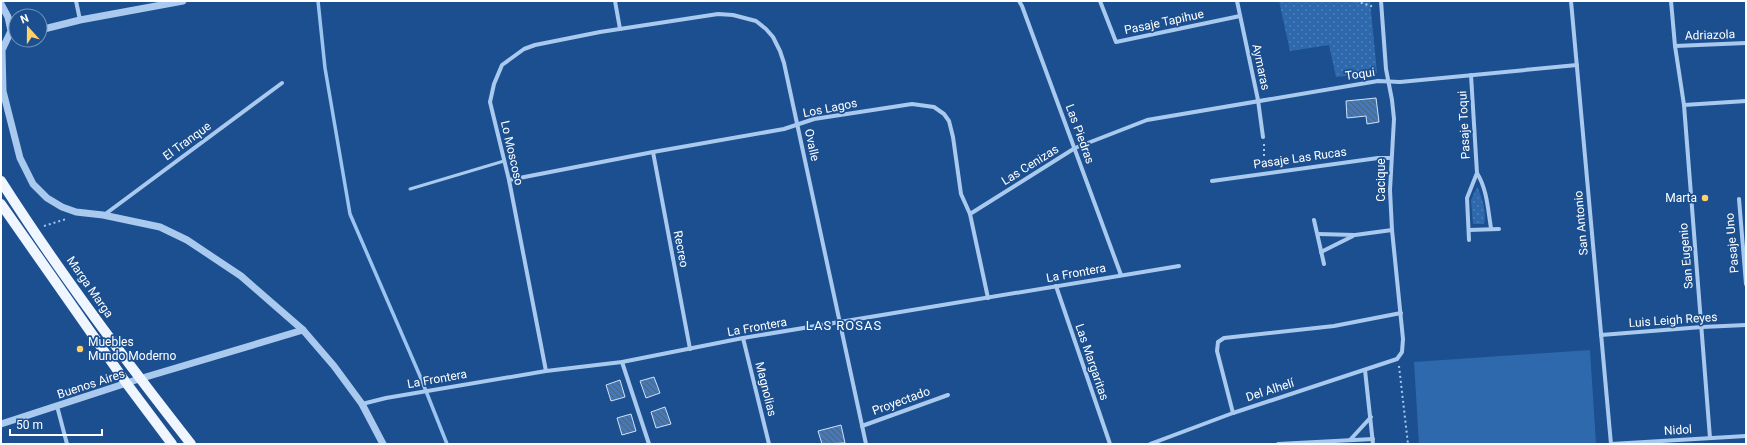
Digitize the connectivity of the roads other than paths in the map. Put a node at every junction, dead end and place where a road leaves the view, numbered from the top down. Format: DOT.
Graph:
graph roads {
  1 [pos="76,1"];
  2 [pos="183,1"];
  3 [pos="615,1"];
  4 [pos="1019,1"];
  5 [pos="1100,1"];
  6 [pos="1237,1"];
  7 [pos="1381,1"];
  8 [pos="1571,1"];
  9 [pos="1671,1"];
  10 [pos="1,4"];
  11 [pos="1240,16"];
  12 [pos="8,17"];
  13 [pos="80,20"];
  14 [pos="48,28"];
  15 [pos="620,29"];
  16 [pos="8,40"];
  17 [pos="1746,43"];
  18 [pos="1675,46"];
  19 [pos="1577,65"];
  20 [pos="1471,75"];
  21 [pos="1387,82"];
  22 [pos="282,83"];
  23 [pos="1258,100"];
  24 [pos="1746,101"];
  25 [pos="1684,105"];
  26 [pos="1148,120"];
  27 [pos="798,124"];
  28 [pos="1263,137"];
  29 [pos="1075,148"];
  30 [pos="653,152"];
  31 [pos="1391,158"];
  32 [pos="504,161"];
  33 [pos="1477,173"];
  34 [pos="509,180"];
  35 [pos="1,181"];
  36 [pos="1212,181"];
  37 [pos="410,189"];
  38 [pos="1739,199"];
  39 [pos="1,204"];
  40 [pos="970,214"];
  41 [pos="103,215"];
  42 [pos="1314,220"];
  43 [pos="1491,228"];
  44 [pos="1499,229"];
  45 [pos="1392,230"];
  46 [pos="1469,230"];
  47 [pos="1318,234"];
  48 [pos="1355,235"];
  49 [pos="1469,240"];
  50 [pos="1321,252"];
  51 [pos="1324,264"];
  52 [pos="1179,266"];
  53 [pos="1121,275"];
  54 [pos="1746,284"];
  55 [pos="1056,286"];
  56 [pos="988,298"];
  57 [pos="1401,313"];
  58 [pos="839,323"];
  59 [pos="1746,326"];
  60 [pos="1702,327"];
  61 [pos="303,330"];
  62 [pos="1601,335"];
  63 [pos="744,338"];
  64 [pos="690,349"];
  65 [pos="1397,359"];
  66 [pos="622,362"];
  67 [pos="1365,370"];
  68 [pos="546,371"];
  69 [pos="140,379"];
  70 [pos="127,384"];
  71 [pos="948,395"];
  72 [pos="362,404"];
  73 [pos="57,406"];
  74 [pos="1233,413"];
  75 [pos="1371,417"];
  76 [pos="1,424"];
  77 [pos="862,426"];
  78 [pos="1746,436"];
  79 [pos="1710,438"];
  80 [pos="1350,440"];
  81 [pos="1373,442"];
  82 [pos="67,444"];
  83 [pos="172,444"];
  84 [pos="191,444"];
  85 [pos="383,444"];
  86 [pos="649,444"];
  87 [pos="769,444"];
  88 [pos="866,444"];
  89 [pos="1110,444"];
  90 [pos="1150,444"];
  91 [pos="1278,444"];
  92 [pos="1611,444"];
  1 -- 13 [label="street"];
  2 -- 13 [label="street"];
  3 -- 15 [label="street"];
  4 -- 29 [label="street, Las Piedras"];
  5 -- 11 [label="street, Pasaje Tapihue"];
  6 -- 11 [label="street, Aymaras"];
  7 -- 21 [label="street, Cacique"];
  8 -- 19 [label="street, San Antonio"];
  9 -- 18 [label="street, San Eugenio"];
  10 -- 12 [label="street"];
  11 -- 23 [label="street, Aymaras"];
  13 -- 14 [label="street"];
  15 -- 27 [label="street, Ovalle"];
  15 -- 32 [label="street, Lo Moscoso"];
  16 -- 41 [label="street"];
  17 -- 18 [label="street, Adriazola"];
  18 -- 25 [label="street, San Eugenio"];
  19 -- 20 [label="street, Toqui"];
  19 -- 62 [label="street, San Antonio"];
  20 -- 21 [label="street, Toqui"];
  20 -- 33 [label="street, Pasaje Toqui"];
  21 -- 23 [label="street, Toqui"];
  21 -- 31 [label="street, Cacique"];
  22 -- 41 [label="street, El Tranque"];
  23 -- 26 [label="street, Toqui"];
  23 -- 28 [label="street, Aymaras"];
  24 -- 25 [label="street"];
  25 -- 60 [label="street, San Eugenio"];
  26 -- 29 [label="street, Las Cenizas"];
  27 -- 30 [label="street, Los Lagos"];
  27 -- 40 [label="street, Los Lagos"];
  27 -- 58 [label="street, Ovalle"];
  29 -- 40 [label="street, Las Cenizas"];
  29 -- 53 [label="street, Las Piedras"];
  30 -- 34 [label="street, Los Lagos"];
  30 -- 64 [label="street, Recreo"];
  31 -- 36 [label="street, Pasaje Las Rucas"];
  31 -- 45 [label="street, Cacique"];
  32 -- 34 [label="street, Lo Moscoso"];
  32 -- 37 [label="lane"];
  33 -- 43 [label="street, Pasaje Toqui"];
  33 -- 46 [label="street, Pasaje Toqui"];
  34 -- 68 [label="street, Lo Moscoso"];
  35 -- 69 [label="main road, Marga Marga"];
  38 -- 54 [label="street, Pasaje Uno"];
  39 -- 70 [label="main road, Marga Marga"];
  40 -- 56 [label="street, Los Lagos"];
  41 -- 61 [label="street"];
  42 -- 47 [label="street"];
  43 -- 44 [label="street"];
  43 -- 46 [label="street"];
  45 -- 48 [label="street"];
  45 -- 57 [label="street, Cacique"];
  46 -- 49 [label="street, Pasaje Toqui"];
  47 -- 48 [label="street"];
  47 -- 50 [label="street"];
  48 -- 50 [label="street"];
  50 -- 51 [label="street"];
  52 -- 53 [label="street, La Frontera"];
  53 -- 55 [label="street, La Frontera"];
  55 -- 56 [label="street, La Frontera"];
  55 -- 89 [label="street, Las Margaritas"];
  56 -- 58 [label="street, La Frontera"];
  57 -- 65 [label="street, Cacique"];
  57 -- 74 [label="street"];
  58 -- 63 [label="street, La Frontera"];
  58 -- 77 [label="street, Ovalle"];
  59 -- 60 [label="street, Luis Leigh Reyes"];
  60 -- 62 [label="street, Luis Leigh Reyes"];
  60 -- 79 [label="street, San Eugenio"];
  61 -- 69 [label="street, Buenos Aires"];
  61 -- 72 [label="street"];
  62 -- 92 [label="street, San Antonio"];
  63 -- 64 [label="street, La Frontera"];
  63 -- 87 [label="street, Magnolias"];
  64 -- 66 [label="street, La Frontera"];
  65 -- 67 [label="street, Del Alhelí"];
  66 -- 68 [label="street, La Frontera"];
  66 -- 86 [label="street"];
  67 -- 74 [label="street, Del Alhelí"];
  67 -- 75 [label="street"];
  68 -- 72 [label="street, La Frontera"];
  69 -- 70 [label="street, Buenos Aires"];
  69 -- 84 [label="main road, Marga Marga"];
  70 -- 73 [label="street, Buenos Aires"];
  70 -- 83 [label="main road, Marga Marga"];
  71 -- 77 [label="street, Proyectado"];
  72 -- 85 [label="street"];
  73 -- 76 [label="street, Buenos Aires"];
  73 -- 82 [label="street"];
  74 -- 90 [label="street, Del Alhelí"];
  75 -- 80 [label="street"];
  75 -- 81 [label="street"];
  77 -- 88 [label="street, Ovalle"];
  78 -- 79 [label="street, Nidol"];
  79 -- 92 [label="street, Nidol"];
  80 -- 81 [label="street"];
  80 -- 91 [label="street"];
}
